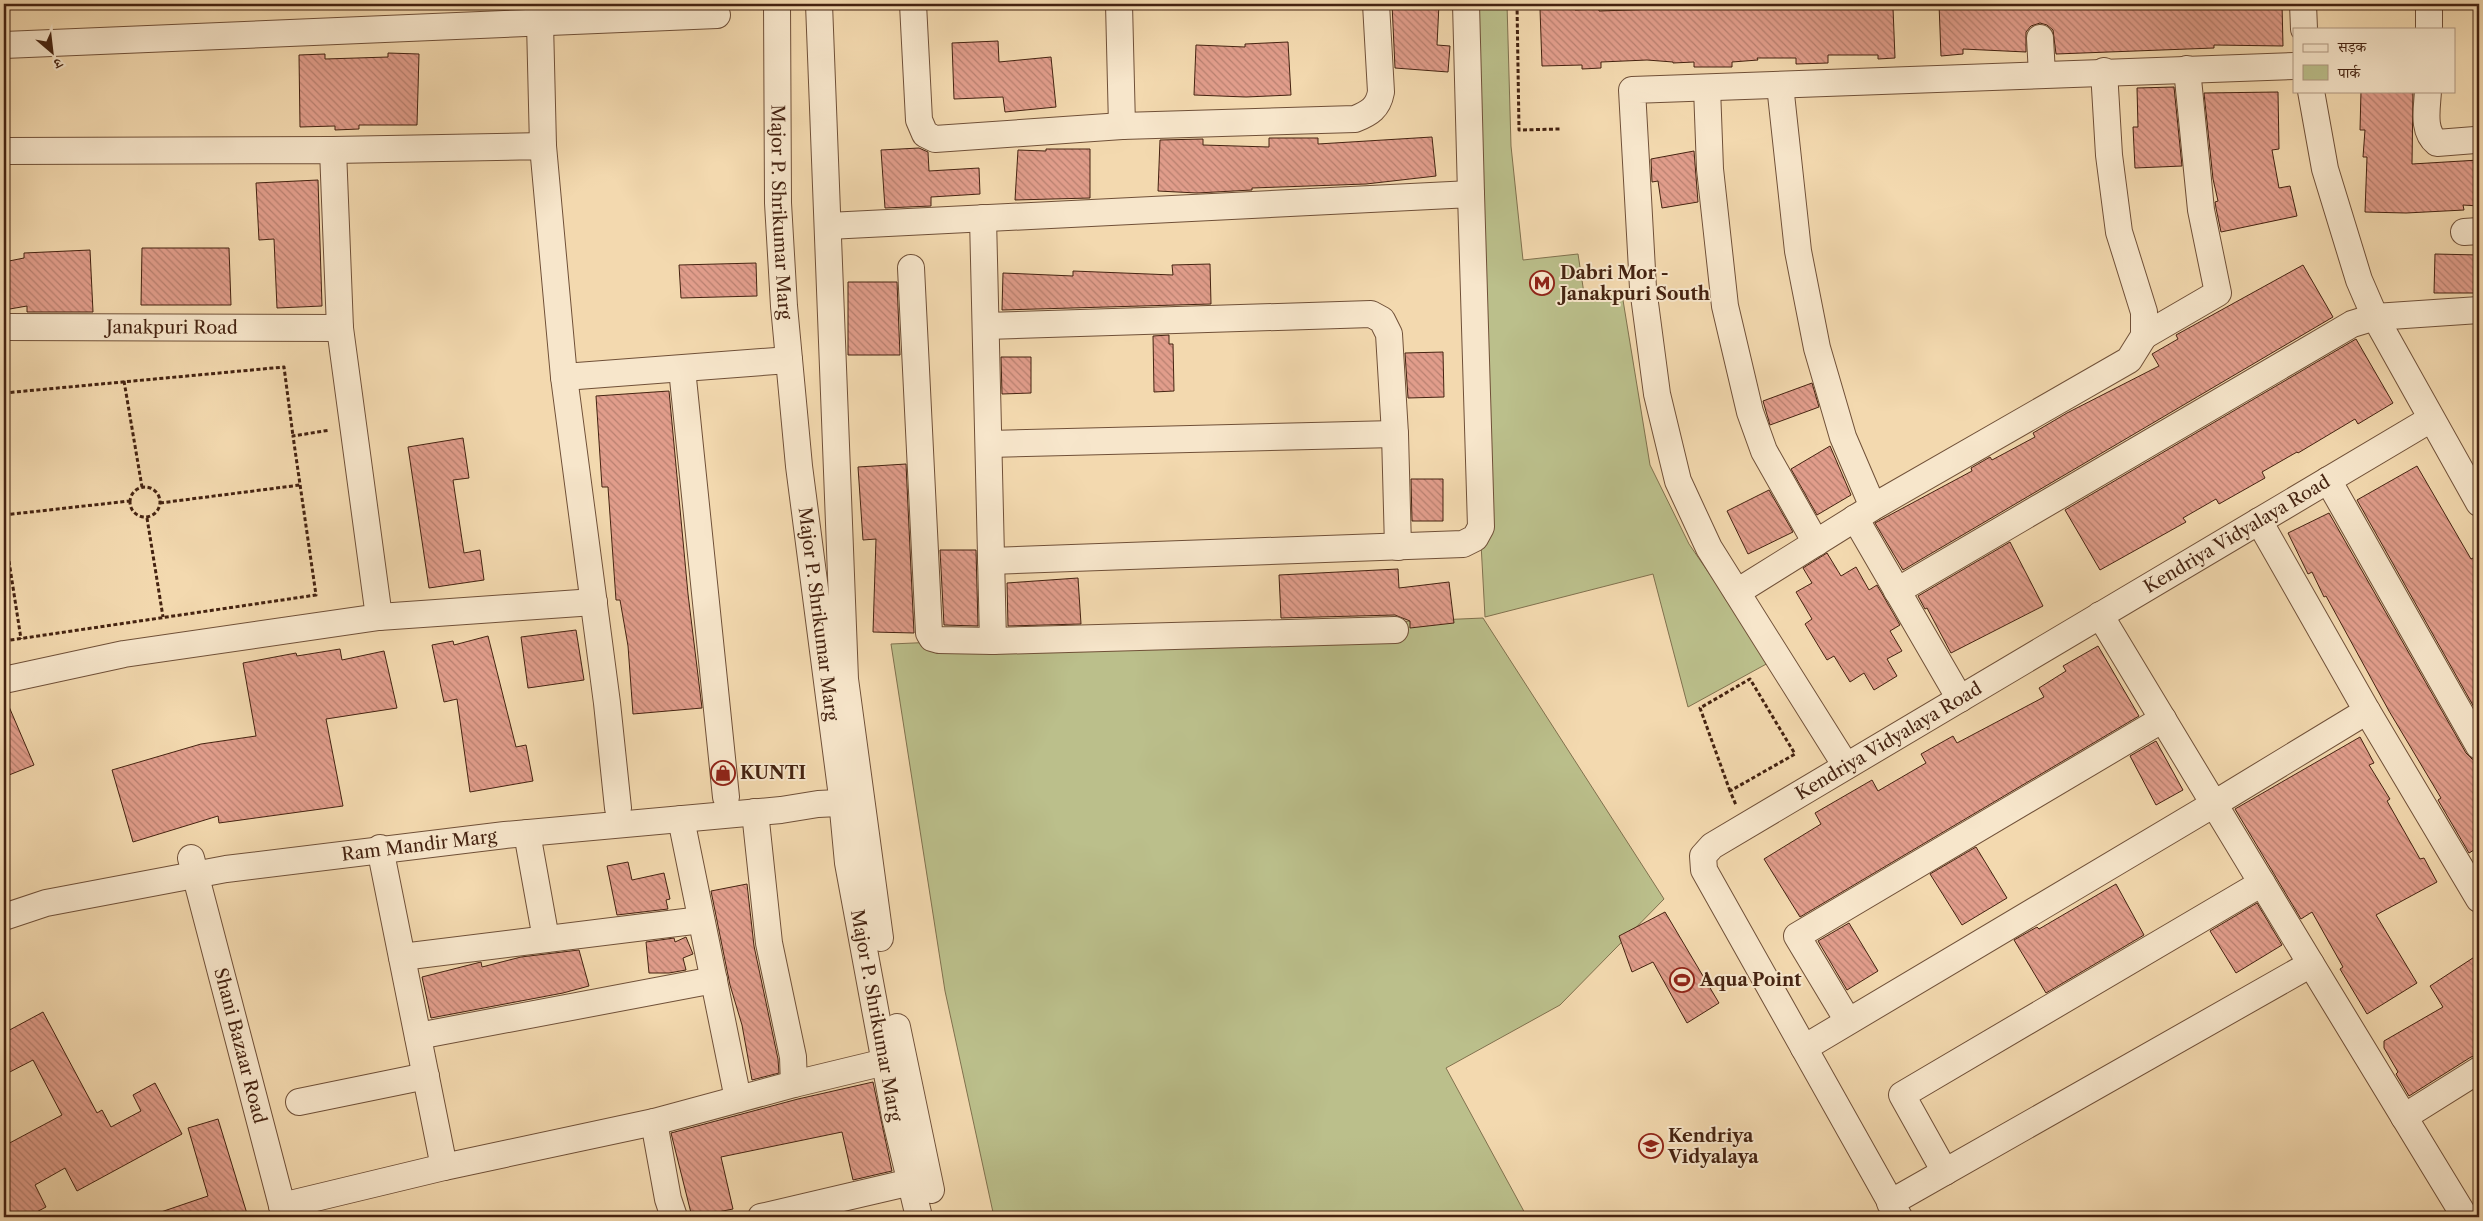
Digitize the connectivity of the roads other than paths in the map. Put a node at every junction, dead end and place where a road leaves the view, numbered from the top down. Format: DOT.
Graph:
graph roads {
  1 [pos="777,4"];
  2 [pos="819,4"];
  3 [pos="913,4"];
  4 [pos="1119,4"];
  5 [pos="1376,4"];
  6 [pos="1466,4"];
  7 [pos="2303,4"];
  8 [pos="2429,4"];
  9 [pos="717,15"];
  10 [pos="540,23"];
  11 [pos="2304,28"];
  12 [pos="2429,28"];
  13 [pos="2040,38"];
  14 [pos="4,45"];
  15 [pos="2293,66"];
  16 [pos="2187,69"];
  17 [pos="2104,71"];
  18 [pos="2042,74"];
  19 [pos="1780,86"];
  20 [pos="1707,88"];
  21 [pos="2311,92"];
  22 [pos="2428,92"];
  23 [pos="1122,126"];
  24 [pos="2475,140"];
  25 [pos="544,146"];
  26 [pos="333,150"];
  27 [pos="4,151"];
  28 [pos="1471,194"];
  29 [pos="983,218"];
  30 [pos="828,226"];
  31 [pos="911,268"];
  32 [pos="2479,310"];
  33 [pos="2375,318"];
  34 [pos="986,326"];
  35 [pos="4,327"];
  36 [pos="340,328"];
  37 [pos="2144,336"];
  38 [pos="789,360"];
  39 [pos="682,369"];
  40 [pos="564,377"];
  41 [pos="2431,419"];
  42 [pos="1395,434"];
  43 [pos="989,444"];
  44 [pos="2328,480"];
  45 [pos="2479,503"];
  46 [pos="1864,513"];
  47 [pos="2259,521"];
  48 [pos="1816,543"];
  49 [pos="1398,546"];
  50 [pos="991,561"];
  51 [pos="1897,591"];
  52 [pos="1737,592"];
  53 [pos="594,602"];
  54 [pos="2100,615"];
  55 [pos="379,617"];
  56 [pos="1395,630"];
  57 [pos="993,641"];
  58 [pos="4,680"];
  59 [pos="1960,699"];
  60 [pos="2367,711"];
  61 [pos="2164,719"];
  62 [pos="2479,746"];
  63 [pos="1846,766"];
  64 [pos="851,795"];
  65 [pos="726,797"];
  66 [pos="2214,804"];
  67 [pos="618,808"];
  68 [pos="755,812"];
  69 [pos="681,819"];
  70 [pos="527,833"];
  71 [pos="380,848"];
  72 [pos="193,867"];
  73 [pos="2472,868"];
  74 [pos="2262,883"];
  75 [pos="4,899"];
  76 [pos="2479,899"];
  77 [pos="4,917"];
  78 [pos="701,920"];
  79 [pos="546,939"];
  80 [pos="402,957"];
  81 [pos="2310,964"];
  82 [pos="714,980"];
  83 [pos="1848,1022"];
  84 [pos="418,1036"];
  85 [pos="1804,1048"];
  86 [pos="885,1062"];
  87 [pos="2479,1070"];
  88 [pos="426,1076"];
  89 [pos="794,1084"];
  90 [pos="738,1099"];
  91 [pos="299,1102"];
  92 [pos="2404,1117"];
  93 [pos="654,1122"];
  94 [pos="444,1167"];
  95 [pos="1945,1172"];
  96 [pos="911,1182"];
  97 [pos="1894,1210"];
  98 [pos="283,1212"];
  99 [pos="674,1217"];
  100 [pos="758,1217"];
  101 [pos="919,1217"];
  102 [pos="937,1217"];
  103 [pos="2465,1217"];
  1 -- 38 [label="street, Major P. Shrikumar Marg"];
  2 -- 30 [label="street, Major P. Shrikumar Marg"];
  3 -- 23 [label="street"];
  4 -- 23 [label="street"];
  5 -- 23 [label="street"];
  6 -- 28 [label="street"];
  7 -- 11 [label="street"];
  8 -- 12 [label="street"];
  9 -- 10 [label="street"];
  10 -- 14 [label="street"];
  10 -- 25 [label="street"];
  13 -- 18 [label="street"];
  15 -- 16 [label="street"];
  16 -- 17 [label="street"];
  16 -- 37 [label="street"];
  17 -- 18 [label="street"];
  17 -- 37 [label="street"];
  18 -- 19 [label="street"];
  19 -- 20 [label="street"];
  19 -- 46 [label="street"];
  20 -- 48 [label="street"];
  20 -- 52 [label="street"];
  21 -- 33 [label="street"];
  22 -- 24 [label="street"];
  25 -- 26 [label="street"];
  25 -- 40 [label="street"];
  26 -- 27 [label="street"];
  26 -- 36 [label="street"];
  28 -- 29 [label="street"];
  28 -- 49 [label="street"];
  29 -- 30 [label="street"];
  29 -- 34 [label="street"];
  30 -- 64 [label="street, Major P. Shrikumar Marg"];
  31 -- 57 [label="street"];
  32 -- 33 [label="street"];
  33 -- 41 [label="street"];
  33 -- 51 [label="street"];
  34 -- 42 [label="street"];
  34 -- 43 [label="street"];
  35 -- 36 [label="street, Janakpuri Road"];
  36 -- 55 [label="street"];
  37 -- 46 [label="street"];
  38 -- 39 [label="street"];
  38 -- 64 [label="street, Major P. Shrikumar Marg"];
  39 -- 40 [label="street"];
  39 -- 65 [label="street"];
  40 -- 53 [label="street"];
  41 -- 44 [label="street, Kendriya Vidyalaya Road"];
  41 -- 45 [label="street"];
  42 -- 43 [label="street"];
  42 -- 49 [label="street"];
  43 -- 50 [label="street"];
  44 -- 47 [label="street, Kendriya Vidyalaya Road"];
  44 -- 62 [label="street"];
  46 -- 48 [label="street"];
  46 -- 51 [label="street"];
  47 -- 54 [label="street, Kendriya Vidyalaya Road"];
  47 -- 60 [label="street"];
  48 -- 52 [label="street"];
  49 -- 50 [label="street"];
  50 -- 57 [label="street"];
  51 -- 59 [label="street"];
  52 -- 63 [label="street"];
  53 -- 55 [label="street"];
  53 -- 67 [label="street"];
  54 -- 59 [label="street, Kendriya Vidyalaya Road"];
  54 -- 61 [label="street"];
  55 -- 58 [label="street"];
  56 -- 57 [label="street"];
  59 -- 63 [label="street, Kendriya Vidyalaya Road"];
  60 -- 66 [label="street"];
  60 -- 73 [label="street"];
  61 -- 66 [label="street"];
  61 -- 83 [label="street"];
  63 -- 85 [label="street, Kendriya Vidyalaya Road"];
  64 -- 65 [label="street, Ram Mandir Marg"];
  64 -- 68 [label="street, Ram Mandir Marg"];
  64 -- 86 [label="street, Major P. Shrikumar Marg"];
  64 -- 102 [label="street, Major P. Shrikumar Marg"];
  65 -- 67 [label="street, Ram Mandir Marg"];
  66 -- 74 [label="street"];
  66 -- 83 [label="street"];
  67 -- 72 [label="street, Ram Mandir Marg"];
  68 -- 69 [label="street, Ram Mandir Marg"];
  68 -- 89 [label="street"];
  69 -- 70 [label="street, Ram Mandir Marg"];
  69 -- 78 [label="street"];
  70 -- 71 [label="street, Ram Mandir Marg"];
  70 -- 79 [label="street"];
  71 -- 72 [label="street, Ram Mandir Marg"];
  71 -- 80 [label="street"];
  72 -- 75 [label="street, Ram Mandir Marg"];
  72 -- 77 [label="street, Ram Mandir Marg"];
  72 -- 98 [label="street, Shani Bazaar Road"];
  73 -- 76 [label="street"];
  74 -- 81 [label="street"];
  74 -- 95 [label="street"];
  78 -- 79 [label="street"];
  78 -- 82 [label="street"];
  79 -- 80 [label="street"];
  80 -- 84 [label="street"];
  81 -- 92 [label="street"];
  81 -- 95 [label="street"];
  82 -- 84 [label="street"];
  82 -- 90 [label="street"];
  83 -- 85 [label="street"];
  84 -- 88 [label="street"];
  85 -- 97 [label="street, Kendriya Vidyalaya Road"];
  86 -- 89 [label="street"];
  86 -- 96 [label="street, Major P. Shrikumar Marg"];
  87 -- 92 [label="street"];
  88 -- 91 [label="street"];
  88 -- 94 [label="street"];
  89 -- 90 [label="street"];
  90 -- 93 [label="street"];
  92 -- 103 [label="street"];
  93 -- 94 [label="street"];
  93 -- 99 [label="street"];
  94 -- 98 [label="street"];
  95 -- 97 [label="street"];
  96 -- 100 [label="street"];
  96 -- 101 [label="street, Major P. Shrikumar Marg"];
}
